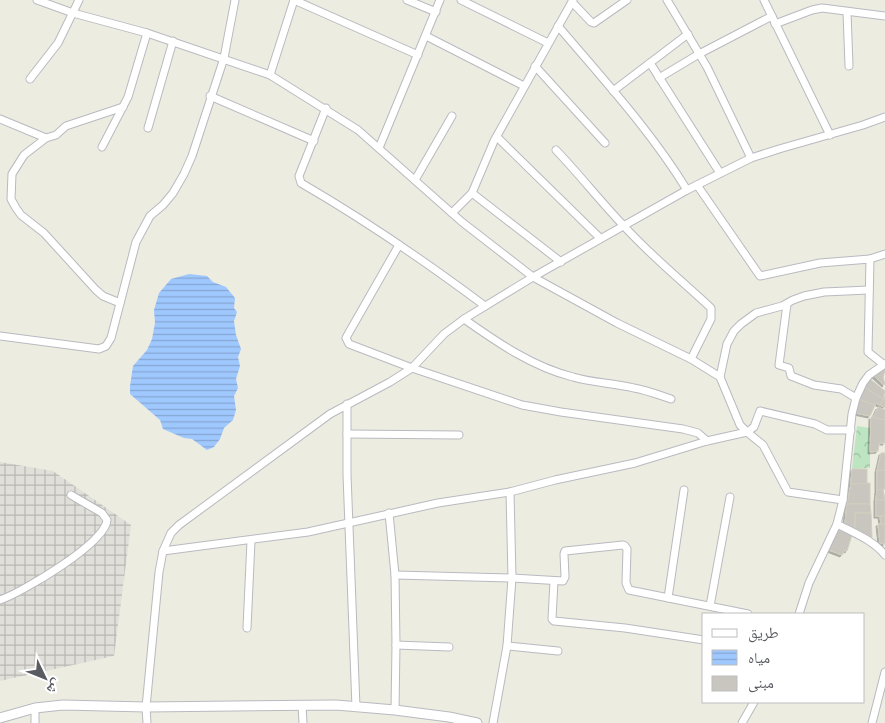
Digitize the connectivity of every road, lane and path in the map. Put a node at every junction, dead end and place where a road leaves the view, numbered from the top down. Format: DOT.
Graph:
graph roads {
  1 [pos="37,0"];
  2 [pos="79,0"];
  3 [pos="235,0"];
  4 [pos="294,0"];
  5 [pos="407,0"];
  6 [pos="440,0"];
  7 [pos="461,0"];
  8 [pos="627,0"];
  9 [pos="667,0"];
  10 [pos="764,0"];
  11 [pos="572,1"];
  12 [pos="436,12"];
  13 [pos="847,12"];
  14 [pos="72,13"];
  15 [pos="772,16"];
  16 [pos="885,16"];
  17 [pos="775,24"];
  18 [pos="558,26"];
  19 [pos="146,33"];
  20 [pos="688,34"];
  21 [pos="426,36"];
  22 [pos="173,41"];
  23 [pos="548,43"];
  24 [pos="700,54"];
  25 [pos="418,55"];
  26 [pos="224,58"];
  27 [pos="650,63"];
  28 [pos="535,66"];
  29 [pos="850,66"];
  30 [pos="270,75"];
  31 [pos="659,78"];
  32 [pos="30,79"];
  33 [pos="524,86"];
  34 [pos="613,91"];
  35 [pos="210,96"];
  36 [pos="123,107"];
  37 [pos="326,108"];
  38 [pos="452,116"];
  39 [pos="885,117"];
  40 [pos="0,119"];
  41 [pos="148,128"];
  42 [pos="830,135"];
  43 [pos="497,137"];
  44 [pos="46,138"];
  45 [pos="314,141"];
  46 [pos="606,143"];
  47 [pos="102,148"];
  48 [pos="380,148"];
  49 [pos="556,150"];
  50 [pos="752,158"];
  51 [pos="720,173"];
  52 [pos="415,180"];
  53 [pos="696,185"];
  54 [pos="687,190"];
  55 [pos="472,193"];
  56 [pos="452,213"];
  57 [pos="623,226"];
  58 [pos="600,238"];
  59 [pos="399,245"];
  60 [pos="885,254"];
  61 [pos="870,259"];
  62 [pos="561,262"];
  63 [pos="533,277"];
  64 [pos="869,290"];
  65 [pos="120,303"];
  66 [pos="786,304"];
  67 [pos="485,306"];
  68 [pos="464,319"];
  69 [pos="0,336"];
  70 [pos="691,359"];
  71 [pos="884,364"];
  72 [pos="412,368"];
  73 [pos="720,377"];
  74 [pos="856,398"];
  75 [pos="671,399"];
  76 [pos="347,404"];
  77 [pos="851,430"];
  78 [pos="747,432"];
  79 [pos="347,434"];
  80 [pos="459,435"];
  81 [pos="707,441"];
  82 [pos="684,490"];
  83 [pos="510,492"];
  84 [pos="71,495"];
  85 [pos="730,497"];
  86 [pos="843,500"];
  87 [pos="389,513"];
  88 [pos="349,523"];
  89 [pos="837,524"];
  90 [pos="251,541"];
  91 [pos="163,551"];
  92 [pos="885,555"];
  93 [pos="395,575"];
  94 [pos="512,578"];
  95 [pos="554,581"];
  96 [pos="668,598"];
  97 [pos="0,600"];
  98 [pos="710,606"];
  99 [pos="743,613"];
  100 [pos="799,613"];
  101 [pos="247,628"];
  102 [pos="702,640"];
  103 [pos="396,645"];
  104 [pos="506,646"];
  105 [pos="449,647"];
  106 [pos="558,651"];
  107 [pos="885,672"];
  108 [pos="753,703"];
  109 [pos="302,706"];
  110 [pos="146,707"];
  111 [pos="356,707"];
  112 [pos="35,708"];
  113 [pos="395,710"];
  114 [pos="0,718"];
  115 [pos="449,720"];
  116 [pos="35,723"];
  117 [pos="147,723"];
  118 [pos="303,723"];
  119 [pos="476,723"];
  120 [pos="493,723"];
  121 [pos="742,723"];
  122 [pos="872,723"];
  1 -- 14 [label="street"];
  2 -- 14 [label="street"];
  3 -- 26 [label="street"];
  4 -- 25 [label="street"];
  4 -- 30 [label="street"];
  5 -- 12 [label="street"];
  6 -- 12 [label="street"];
  7 -- 23 [label="street"];
  8 -- 11 [label="street"];
  9 -- 20 [label="street"];
  10 -- 15 [label="street"];
  11 -- 18 [label="street"];
  12 -- 21 [label="street"];
  13 -- 16 [label="street"];
  13 -- 17 [label="street"];
  13 -- 29 [label="street"];
  14 -- 19 [label="street"];
  14 -- 32 [label="street"];
  15 -- 17 [label="street"];
  15 -- 24 [label="street"];
  17 -- 42 [label="street"];
  18 -- 23 [label="street"];
  18 -- 34 [label="street"];
  19 -- 22 [label="street"];
  19 -- 36 [label="street"];
  20 -- 24 [label="street"];
  20 -- 27 [label="street"];
  21 -- 25 [label="street"];
  21 -- 33 [label="street"];
  22 -- 26 [label="street"];
  22 -- 41 [label="street"];
  23 -- 28 [label="street"];
  24 -- 31 [label="street"];
  24 -- 50 [label="street"];
  25 -- 48 [label="street"];
  26 -- 30 [label="street"];
  26 -- 35 [label="street"];
  27 -- 31 [label="street"];
  27 -- 34 [label="street"];
  28 -- 33 [label="street"];
  28 -- 46 [label="street"];
  30 -- 37 [label="street"];
  31 -- 51 [label="street"];
  33 -- 43 [label="street"];
  34 -- 54 [label="street"];
  35 -- 45 [label="street"];
  35 -- 65 [label="street"];
  36 -- 44 [label="street"];
  36 -- 47 [label="street"];
  37 -- 45 [label="street"];
  37 -- 48 [label="street"];
  38 -- 52 [label="street"];
  39 -- 42 [label="street"];
  40 -- 44 [label="street"];
  42 -- 50 [label="street"];
  43 -- 55 [label="street"];
  43 -- 58 [label="street"];
  44 -- 65 [label="street"];
  45 -- 59 [label="street"];
  48 -- 52 [label="street"];
  49 -- 57 [label="street"];
  50 -- 51 [label="street"];
  51 -- 53 [label="street"];
  52 -- 56 [label="street"];
  53 -- 54 [label="street"];
  53 -- 61 [label="street"];
  54 -- 57 [label="street"];
  55 -- 56 [label="street"];
  55 -- 62 [label="street"];
  56 -- 63 [label="street"];
  57 -- 58 [label="street"];
  57 -- 70 [label="street"];
  58 -- 62 [label="street"];
  59 -- 67 [label="street"];
  59 -- 72 [label="street"];
  60 -- 61 [label="street"];
  61 -- 64 [label="street"];
  62 -- 63 [label="street"];
  63 -- 67 [label="street"];
  63 -- 70 [label="street"];
  64 -- 66 [label="street"];
  64 -- 71 [label="street"];
  65 -- 69 [label="street"];
  66 -- 73 [label="street"];
  66 -- 74 [label="street"];
  67 -- 68 [label="street"];
  68 -- 72 [label="street"];
  68 -- 75 [label="street"];
  70 -- 73 [label="street"];
  71 -- 74 [label="street"];
  72 -- 76 [label="street"];
  72 -- 81 [label="street"];
  73 -- 78 [label="street"];
  74 -- 77 [label="street"];
  76 -- 79 [label="street"];
  76 -- 91 [label="street"];
  77 -- 78 [label="street"];
  77 -- 86 [label="street"];
  78 -- 81 [label="street"];
  78 -- 86 [label="street"];
  79 -- 80 [label="street"];
  79 -- 88 [label="street"];
  81 -- 83 [label="street"];
  82 -- 96 [label="street"];
  83 -- 87 [label="street"];
  83 -- 94 [label="street"];
  84 -- 97 [label="street"];
  85 -- 98 [label="street"];
  86 -- 89 [label="street"];
  87 -- 88 [label="street"];
  87 -- 93 [label="street"];
  88 -- 90 [label="street"];
  88 -- 111 [label="street"];
  89 -- 92 [label="street"];
  89 -- 100 [label="street"];
  90 -- 91 [label="street"];
  90 -- 101 [label="street"];
  91 -- 110 [label="street"];
  93 -- 94 [label="street"];
  93 -- 103 [label="street"];
  94 -- 95 [label="street"];
  94 -- 104 [label="street"];
  95 -- 96 [label="street"];
  95 -- 102 [label="street"];
  96 -- 98 [label="street"];
  98 -- 99 [label="street"];
  103 -- 105 [label="street"];
  103 -- 113 [label="street"];
  104 -- 106 [label="street"];
  104 -- 120 [label="street"];
  107 -- 122 [label="street"];
  108 -- 121 [label="street"];
  109 -- 110 [label="street"];
  109 -- 111 [label="street"];
  109 -- 118 [label="street"];
  110 -- 112 [label="street"];
  110 -- 117 [label="street"];
  111 -- 113 [label="street"];
  112 -- 114 [label="street"];
  112 -- 116 [label="street"];
  113 -- 115 [label="street"];
  115 -- 119 [label="street"];
}
